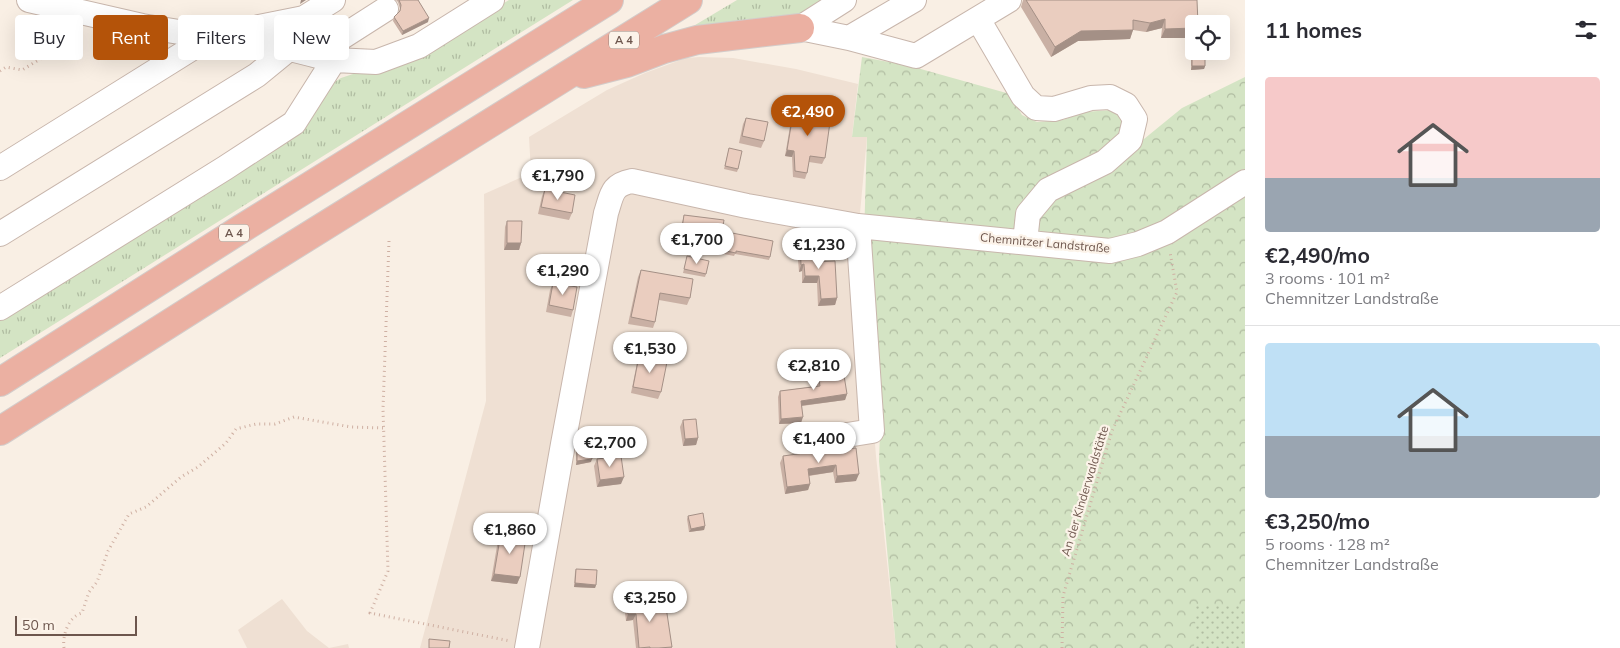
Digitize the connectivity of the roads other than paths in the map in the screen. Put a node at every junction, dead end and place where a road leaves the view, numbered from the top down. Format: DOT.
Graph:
graph roads {
  1 [pos="29,0"];
  2 [pos="333,0"];
  3 [pos="492,0"];
  4 [pos="609,0"];
  5 [pos="688,0"];
  6 [pos="844,0"];
  7 [pos="914,0"];
  8 [pos="1010,0"];
  9 [pos="386,9"];
  10 [pos="978,19"];
  11 [pos="264,26"];
  12 [pos="800,28"];
  13 [pos="178,30"];
  14 [pos="349,38"];
  15 [pos="849,38"];
  16 [pos="349,59"];
  17 [pos="179,60"];
  18 [pos="275,60"];
  19 [pos="323,60"];
  20 [pos="561,79"];
  21 [pos="0,168"];
  22 [pos="1245,182"];
  23 [pos="858,226"];
  24 [pos="0,234"];
  25 [pos="1024,242"];
  26 [pos="0,308"];
  27 [pos="0,382"];
  28 [pos="0,430"];
  29 [pos="810,439"];
  30 [pos="528,646"];
  1 -- 13 [label="street"];
  2 -- 11 [label="street"];
  3 -- 16 [label="street"];
  4 -- 27 [label="highway, A 4"];
  5 -- 20 [label="highway, A 4"];
  6 -- 12 [label="street"];
  7 -- 15 [label="street"];
  8 -- 10 [label="street"];
  9 -- 14 [label="street"];
  10 -- 15 [label="street"];
  10 -- 25 [label="street"];
  12 -- 15 [label="street"];
  12 -- 20 [label="highway"];
  17 -- 21 [label="street"];
  18 -- 24 [label="street"];
  19 -- 26 [label="street"];
  20 -- 28 [label="highway, A 4"];
  22 -- 25 [label="street, Chemnitzer Landstraße"];
  23 -- 25 [label="street, Chemnitzer Landstraße"];
  23 -- 29 [label="street"];
  23 -- 30 [label="street, Chemnitzer Landstraße"];
}
